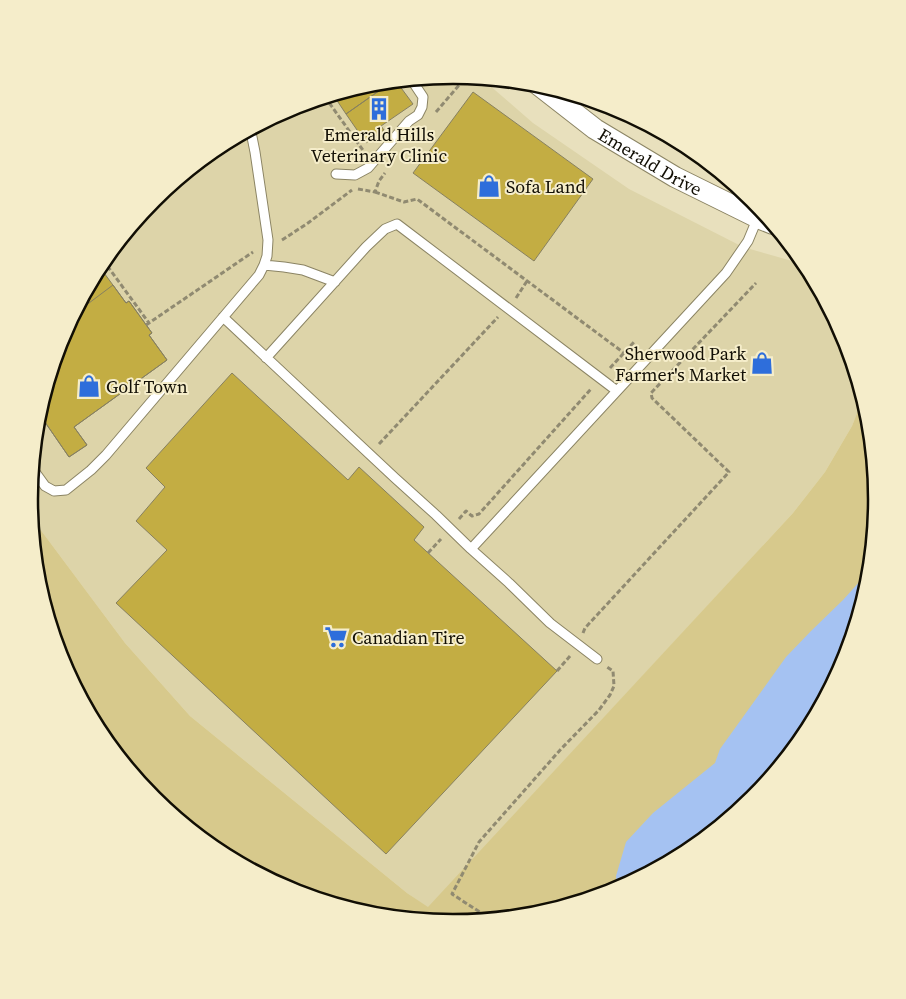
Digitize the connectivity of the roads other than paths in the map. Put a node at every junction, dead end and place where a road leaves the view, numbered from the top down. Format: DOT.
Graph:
graph roads {
  1 [pos="416,86"];
  2 [pos="552,96"];
  3 [pos="252,136"];
  4 [pos="336,174"];
  5 [pos="752,211"];
  6 [pos="761,222"];
  7 [pos="264,265"];
  8 [pos="335,282"];
  9 [pos="223,317"];
  10 [pos="266,358"];
  11 [pos="618,391"];
  12 [pos="38,476"];
  13 [pos="471,549"];
  14 [pos="597,658"];
  1 -- 4 [label="lane"];
  2 -- 5 [label="street, Emerald Drive"];
  3 -- 7 [label="lane"];
  6 -- 11 [label="lane"];
  7 -- 8 [label="lane"];
  7 -- 9 [label="lane"];
  8 -- 10 [label="lane"];
  8 -- 11 [label="lane"];
  9 -- 10 [label="lane"];
  9 -- 12 [label="lane"];
  10 -- 13 [label="lane"];
  11 -- 13 [label="lane"];
  13 -- 14 [label="lane"];
}
